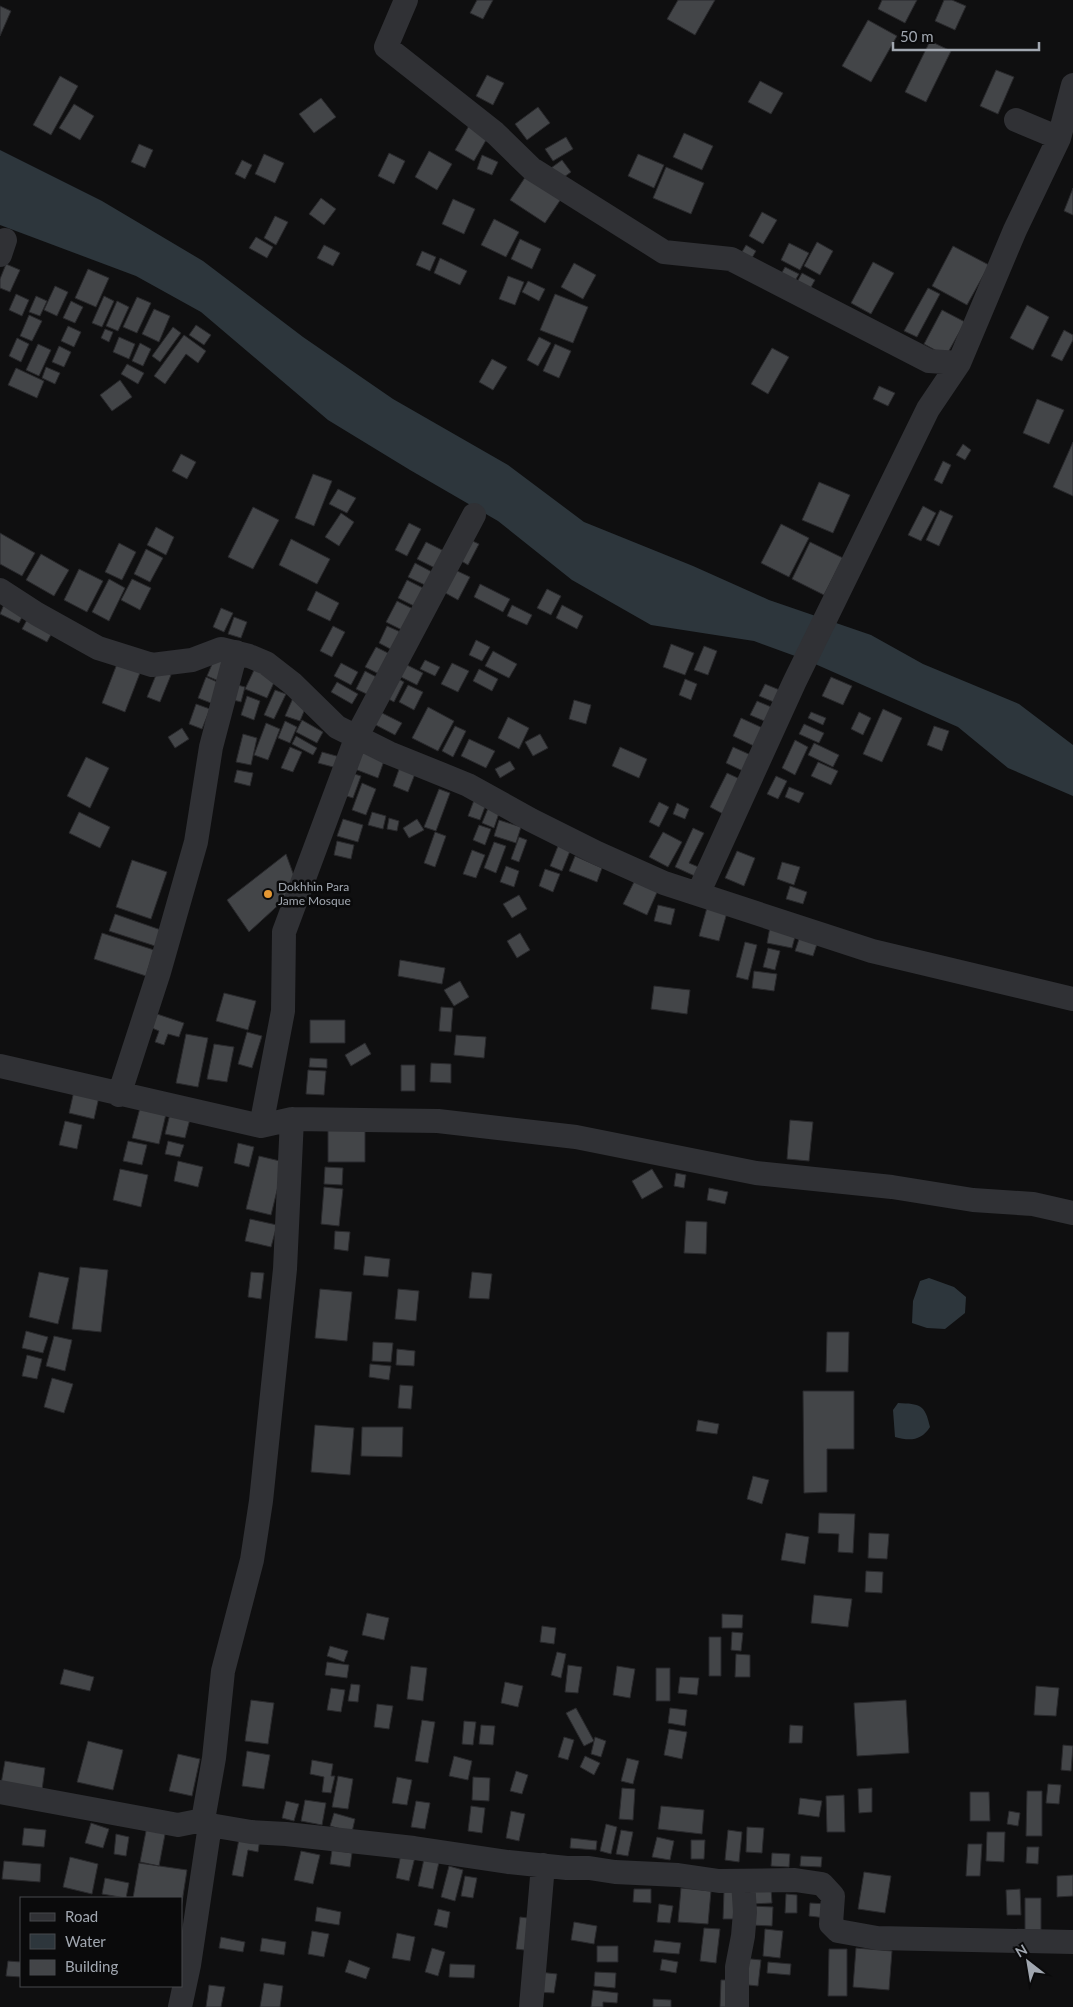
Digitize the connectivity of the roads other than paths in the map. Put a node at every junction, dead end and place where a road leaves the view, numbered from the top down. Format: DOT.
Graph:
graph roads {
  1 [pos="406,0"];
  2 [pos="1073,85"];
  3 [pos="1016,120"];
  4 [pos="1059,138"];
  5 [pos="959,363"];
  6 [pos="474,516"];
  7 [pos="0,590"];
  8 [pos="236,652"];
  9 [pos="357,736"];
  10 [pos="698,894"];
  11 [pos="1073,999"];
  12 [pos="0,1066"];
  13 [pos="119,1095"];
  14 [pos="292,1118"];
  15 [pos="261,1126"];
  16 [pos="1073,1213"];
  17 [pos="0,1792"];
  18 [pos="206,1823"];
  19 [pos="543,1865"];
  20 [pos="743,1881"];
  21 [pos="1073,1942"];
  22 [pos="180,2007"];
  23 [pos="531,2007"];
  24 [pos="737,2007"];
  1 -- 5 [label="street"];
  2 -- 4 [label="street"];
  3 -- 4 [label="street"];
  4 -- 5 [label="street"];
  5 -- 10 [label="street"];
  6 -- 9 [label="street"];
  7 -- 8 [label="street"];
  8 -- 9 [label="street"];
  8 -- 13 [label="street"];
  9 -- 10 [label="street"];
  9 -- 15 [label="street"];
  10 -- 11 [label="street"];
  12 -- 13 [label="street"];
  13 -- 15 [label="street"];
  14 -- 15 [label="street"];
  14 -- 16 [label="street"];
  14 -- 18 [label="street"];
  17 -- 18 [label="street"];
  18 -- 19 [label="street"];
  18 -- 22 [label="street"];
  19 -- 20 [label="street"];
  19 -- 23 [label="street"];
  20 -- 21 [label="street"];
  20 -- 24 [label="street"];
}
